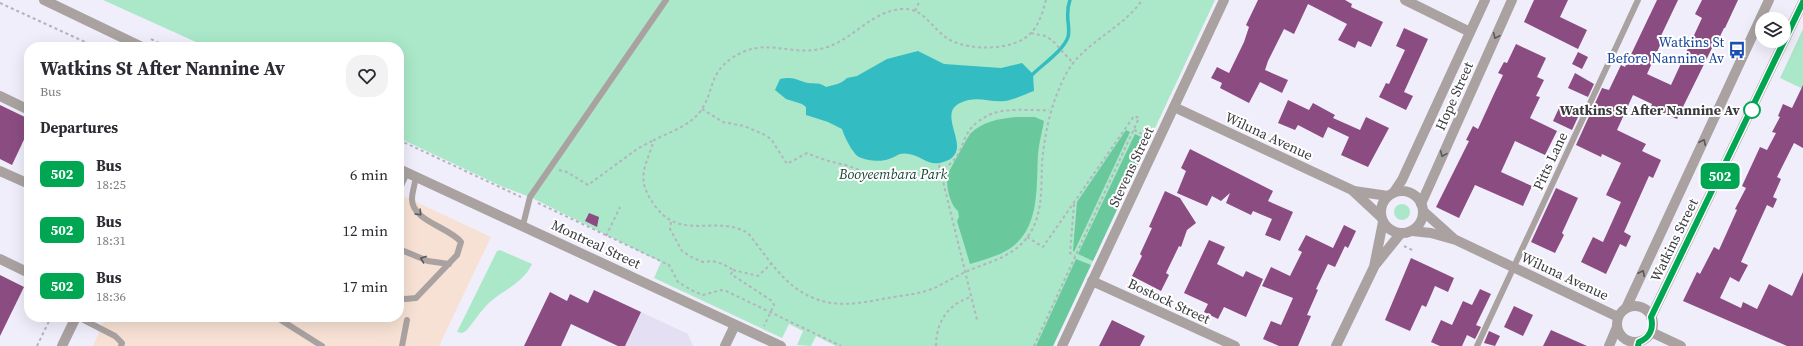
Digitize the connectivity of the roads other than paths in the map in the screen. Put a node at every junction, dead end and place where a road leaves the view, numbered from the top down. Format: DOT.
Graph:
graph roads {
  1 [pos="44,0"];
  2 [pos="666,0"];
  3 [pos="1224,0"];
  4 [pos="1405,0"];
  5 [pos="1485,0"];
  6 [pos="1512,0"];
  7 [pos="1638,0"];
  8 [pos="1770,0"];
  9 [pos="1803,2"];
  10 [pos="1470,32"];
  11 [pos="132,42"];
  12 [pos="0,96"];
  13 [pos="1174,107"];
  14 [pos="24,108"];
  15 [pos="0,171"];
  16 [pos="407,173"];
  17 [pos="24,182"];
  18 [pos="1352,190"];
  19 [pos="1391,194"];
  20 [pos="1422,207"];
  21 [pos="1382,219"];
  22 [pos="523,225"];
  23 [pos="1412,231"];
  24 [pos="1401,233"];
  25 [pos="1456,240"];
  26 [pos="404,251"];
  27 [pos="0,259"];
  28 [pos="449,264"];
  29 [pos="1374,267"];
  30 [pos="1513,268"];
  31 [pos="24,271"];
  32 [pos="1092,281"];
  33 [pos="404,299"];
  34 [pos="1626,308"];
  35 [pos="1651,317"];
  36 [pos="407,320"];
  37 [pos="74,322"];
  38 [pos="87,322"];
  39 [pos="284,322"];
  40 [pos="1617,322"];
  41 [pos="735,325"];
  42 [pos="1651,332"];
  43 [pos="1639,344"];
  44 [pos="62,346"];
  45 [pos="121,346"];
  46 [pos="322,346"];
  47 [pos="402,346"];
  48 [pos="725,346"];
  49 [pos="781,346"];
  50 [pos="1062,346"];
  51 [pos="1235,346"];
  52 [pos="1336,346"];
  53 [pos="1477,346"];
  54 [pos="1609,346"];
  55 [pos="1681,346"];
  1 -- 11 [label="street"];
  2 -- 22 [label="lane"];
  3 -- 13 [label="street, Stevens Street"];
  4 -- 10 [label="street"];
  5 -- 10 [label="street, Hope Street"];
  6 -- 20 [label="street, Hope Street, one-way"];
  7 -- 30 [label="lane, Pitts Lane"];
  34 -- 8 [label="street, Watkins Street, one-way"];
  9 -- 35 [label="street, Watkins Street"];
  10 -- 19 [label="street, Hope Street"];
  12 -- 14 [label="street"];
  13 -- 18 [label="street, Wiluna Avenue"];
  13 -- 32 [label="street, Stevens Street"];
  15 -- 17 [label="street"];
  16 -- 22 [label="street, Montreal Street"];
  16 -- 28 [label="lane, one-way"];
  18 -- 19 [label="street, Wiluna Avenue"];
  18 -- 21 [label="street, Wiluna Avenue"];
  19 -- 20 [label="street"];
  19 -- 21 [label="street"];
  20 -- 23 [label="street"];
  20 -- 25 [label="street, Wiluna Avenue"];
  21 -- 24 [label="street"];
  21 -- 29 [label="street"];
  22 -- 41 [label="street, Montreal Street"];
  23 -- 24 [label="street"];
  23 -- 25 [label="street, Wiluna Avenue"];
  24 -- 29 [label="street"];
  25 -- 30 [label="street, Wiluna Avenue"];
  28 -- 26 [label="lane, one-way"];
  27 -- 31 [label="street"];
  28 -- 33 [label="lane"];
  29 -- 52 [label="street"];
  30 -- 40 [label="street, Wiluna Avenue"];
  30 -- 53 [label="lane, Pitts Lane"];
  32 -- 50 [label="street, Stevens Street"];
  32 -- 51 [label="street, Bostock Street"];
  34 -- 35 [label="street"];
  34 -- 40 [label="street"];
  35 -- 42 [label="street"];
  36 -- 47 [label="lane"];
  37 -- 44 [label="street"];
  38 -- 45 [label="lane"];
  39 -- 46 [label="lane"];
  40 -- 43 [label="street"];
  40 -- 54 [label="street"];
  41 -- 48 [label="street"];
  41 -- 49 [label="street, Montreal Street"];
  42 -- 43 [label="street"];
  42 -- 55 [label="street"];
}
